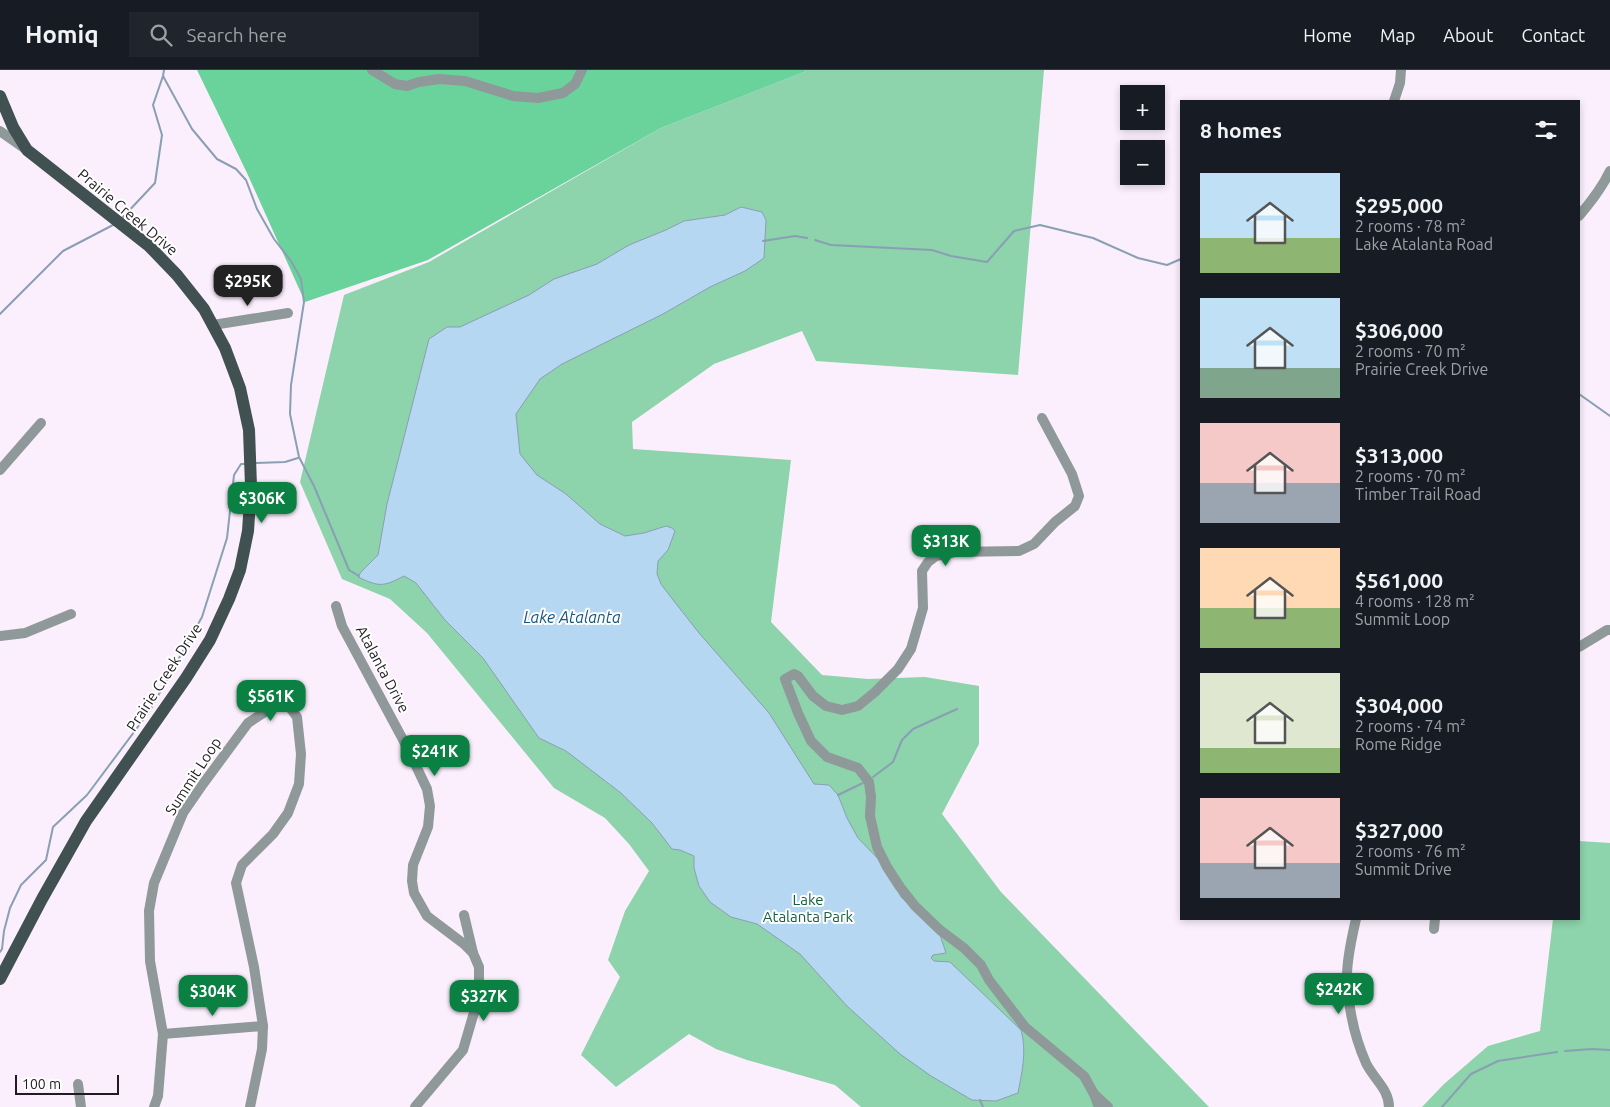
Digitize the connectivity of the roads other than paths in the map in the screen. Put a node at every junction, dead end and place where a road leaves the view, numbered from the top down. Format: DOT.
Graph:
graph roads {
  1 [pos="372,70"];
  2 [pos="582,70"];
  3 [pos="1401,70"];
  4 [pos="0,96"];
  5 [pos="1394,100"];
  6 [pos="0,131"];
  7 [pos="27,150"];
  8 [pos="1610,170"];
  9 [pos="1580,215"];
  10 [pos="288,313"];
  11 [pos="213,325"];
  12 [pos="1042,418"];
  13 [pos="41,423"];
  14 [pos="0,470"];
  15 [pos="336,606"];
  16 [pos="71,614"];
  17 [pos="1610,630"];
  18 [pos="0,636"];
  19 [pos="1580,646"];
  20 [pos="464,915"];
  21 [pos="1356,920"];
  22 [pos="473,953"];
  23 [pos="0,979"];
  24 [pos="264,1026"];
  25 [pos="164,1034"];
  26 [pos="78,1084"];
  27 [pos="1094,1094"];
  28 [pos="81,1107"];
  29 [pos="154,1107"];
  30 [pos="250,1107"];
  31 [pos="415,1107"];
  32 [pos="1099,1107"];
  33 [pos="1108,1107"];
  34 [pos="1389,1107"];
  1 -- 2 [label="street"];
  3 -- 5 [label="street"];
  4 -- 7 [label="main road, Prairie Creek Drive"];
  6 -- 7 [label="street"];
  7 -- 11 [label="main road, Prairie Creek Drive"];
  8 -- 9 [label="street"];
  10 -- 11 [label="street"];
  11 -- 23 [label="main road, Prairie Creek Drive"];
  12 -- 27 [label="street"];
  13 -- 14 [label="street"];
  15 -- 22 [label="street, Atalanta Drive"];
  16 -- 18 [label="street"];
  17 -- 19 [label="street"];
  20 -- 22 [label="street"];
  21 -- 34 [label="street"];
  22 -- 31 [label="street"];
  24 -- 25 [label="street"];
  24 -- 25 [label="street, Summit Loop"];
  24 -- 30 [label="street, Summit Loop"];
  25 -- 29 [label="street, Summit Loop"];
  26 -- 28 [label="street"];
  27 -- 32 [label="street"];
  27 -- 33 [label="street"];
}
